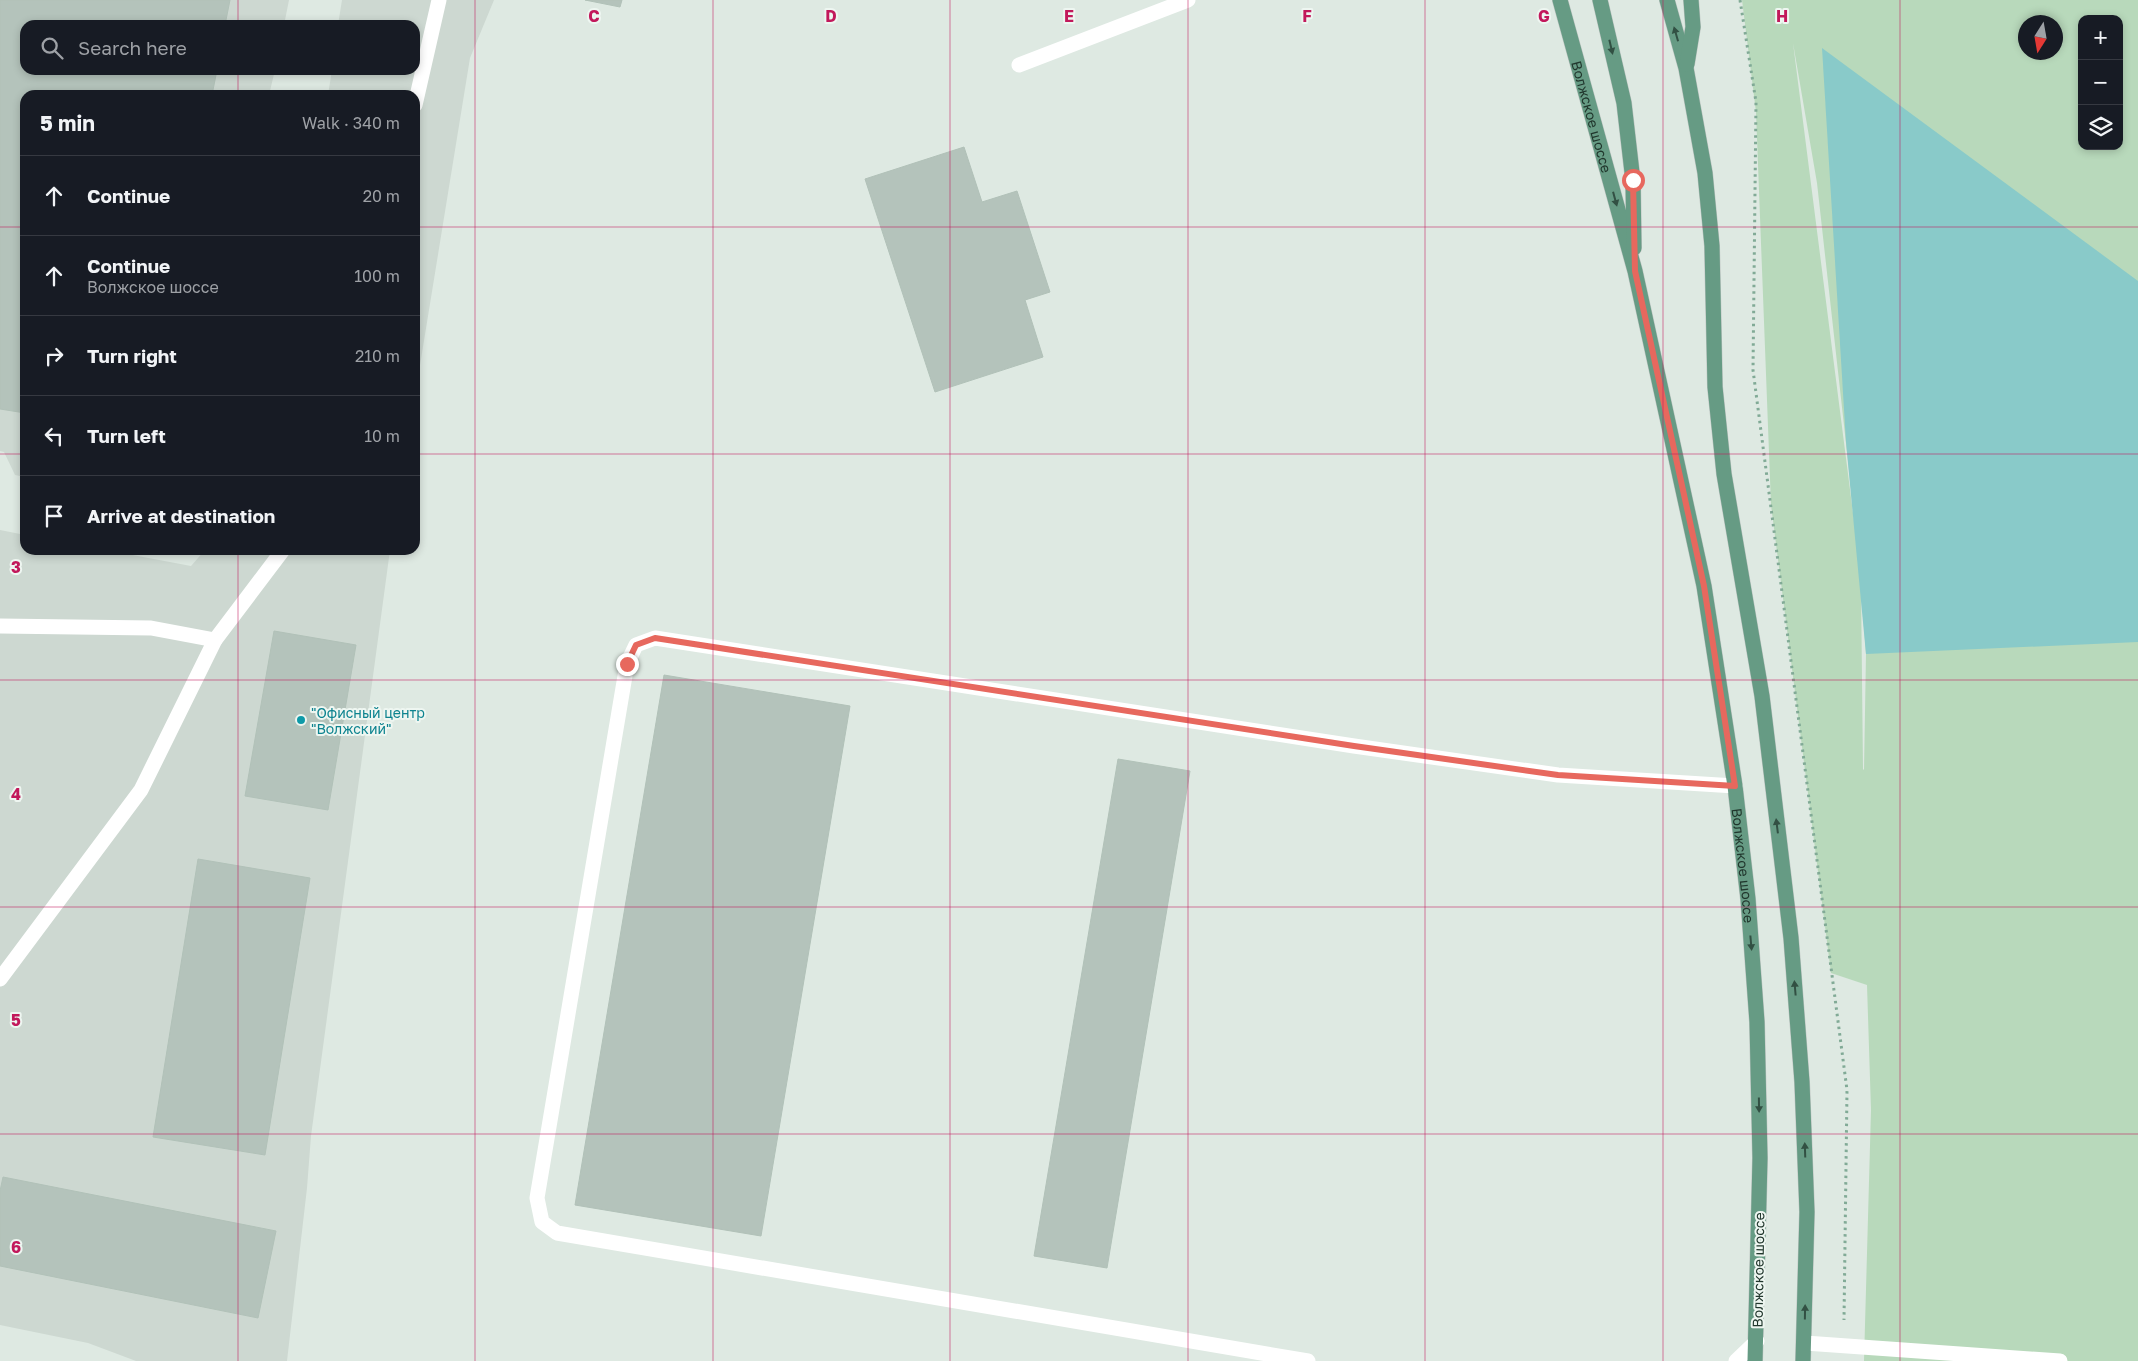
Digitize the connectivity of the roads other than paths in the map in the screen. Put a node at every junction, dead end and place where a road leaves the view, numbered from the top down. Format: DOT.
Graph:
graph roads {
  1 [pos="439,0"];
  2 [pos="1188,0"];
  3 [pos="1560,0"];
  4 [pos="1600,0"];
  5 [pos="1667,0"];
  6 [pos="1692,0"];
  7 [pos="1019,65"];
  8 [pos="1686,68"];
  9 [pos="418,90"];
  10 [pos="1635,271"];
  11 [pos="279,555"];
  12 [pos="0,626"];
  13 [pos="215,640"];
  14 [pos="1735,786"];
  15 [pos="0,979"];
  16 [pos="1757,1341"];
  17 [pos="1805,1343"];
  18 [pos="1308,1361"];
  19 [pos="1736,1361"];
  20 [pos="1755,1361"];
  21 [pos="1803,1361"];
  22 [pos="2060,1361"];
  1 -- 9 [label="street"];
  2 -- 7 [label="street"];
  3 -- 10 [label="main road, Волжское шоссе, one-way"];
  4 -- 10 [label="main road, one-way"];
  8 -- 5 [label="main road, one-way"];
  6 -- 8 [label="main road"];
  17 -- 8 [label="main road, one-way"];
  10 -- 14 [label="main road, Волжское шоссе"];
  11 -- 13 [label="street"];
  12 -- 13 [label="street"];
  13 -- 15 [label="street"];
  14 -- 16 [label="main road, Волжское шоссе, one-way"];
  14 -- 18 [label="street"];
  16 -- 19 [label="street"];
  16 -- 20 [label="main road, Волжское шоссе"];
  17 -- 21 [label="main road"];
  17 -- 22 [label="street"];
}
